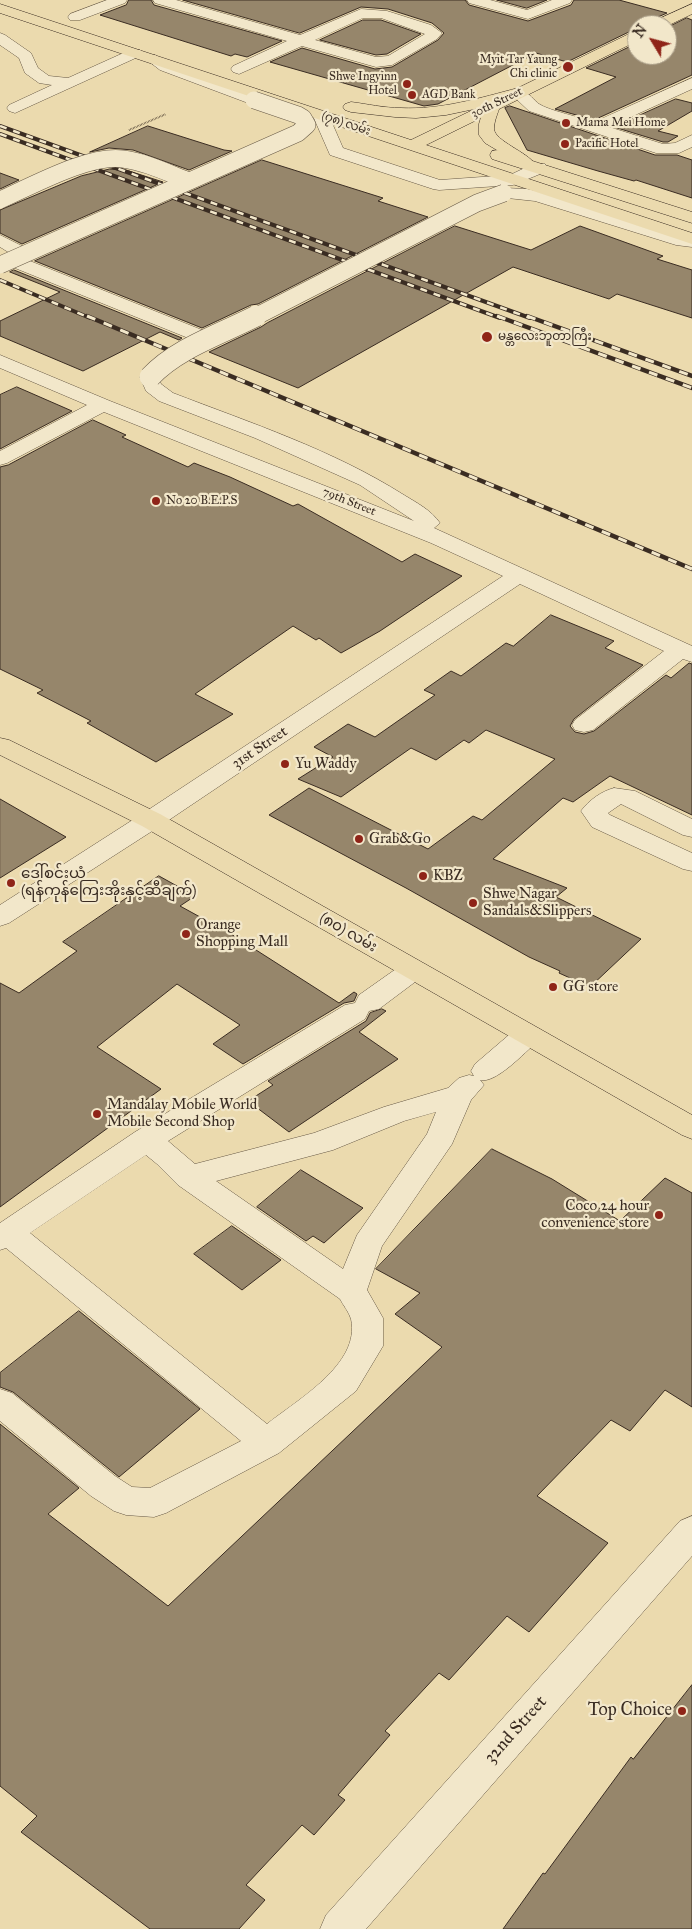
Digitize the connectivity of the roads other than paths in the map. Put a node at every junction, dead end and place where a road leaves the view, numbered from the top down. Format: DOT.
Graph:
graph roads {
  1 [pos="22,0"];
  2 [pos="120,0"];
  3 [pos="160,0"];
  4 [pos="474,0"];
  5 [pos="565,0"];
  6 [pos="0,8"];
  7 [pos="692,8"];
  8 [pos="677,16"];
  9 [pos="75,17"];
  10 [pos="111,29"];
  11 [pos="0,38"];
  12 [pos="627,40"];
  13 [pos="298,41"];
  14 [pos="135,53"];
  15 [pos="154,60"];
  16 [pos="221,63"];
  17 [pos="239,69"];
  18 [pos="258,75"];
  19 [pos="70,83"];
  20 [pos="692,83"];
  21 [pos="518,93"];
  22 [pos="333,101"];
  23 [pos="492,106"];
  24 [pos="351,107"];
  25 [pos="15,108"];
  26 [pos="321,116"];
  27 [pos="595,127"];
  28 [pos="434,134"];
  29 [pos="453,140"];
  30 [pos="692,140"];
  31 [pos="411,146"];
  32 [pos="481,149"];
  33 [pos="674,149"];
  34 [pos="692,153"];
  35 [pos="383,166"];
  36 [pos="533,166"];
  37 [pos="513,180"];
  38 [pos="189,182"];
  39 [pos="0,200"];
  40 [pos="692,218"];
  41 [pos="0,240"];
  42 [pos="692,241"];
  43 [pos="12,260"];
  44 [pos="210,340"];
  45 [pos="0,361"];
  46 [pos="103,405"];
  47 [pos="0,459"];
  48 [pos="438,538"];
  49 [pos="519,575"];
  50 [pos="686,652"];
  51 [pos="584,725"];
  52 [pos="0,745"];
  53 [pos="151,820"];
  54 [pos="692,829"];
  55 [pos="692,863"];
  56 [pos="0,917"];
  57 [pos="413,970"];
  58 [pos="527,1035"];
  59 [pos="471,1084"];
  60 [pos="692,1128"];
  61 [pos="146,1140"];
  62 [pos="189,1177"];
  63 [pos="4,1235"];
  64 [pos="351,1290"];
  65 [pos="0,1402"];
  66 [pos="267,1443"];
  67 [pos="692,1531"];
  68 [pos="340,1929"];
  1 -- 9 [label="main road"];
  2 -- 9 [label="street"];
  3 -- 13 [label="street"];
  4 -- 5 [label="street"];
  6 -- 14 [label="main road, (၇၈) လမ်း"];
  7 -- 8 [label="main road"];
  9 -- 10 [label="main road"];
  11 -- 19 [label="street"];
  12 -- 21 [label="main road, 30th Street"];
  13 -- 13 [label="street"];
  13 -- 17 [label="street"];
  14 -- 15 [label="main road, (၇၈) လမ်း"];
  14 -- 19 [label="street"];
  15 -- 26 [label="main road, (၇၈) လမ်း"];
  15 -- 38 [label="street, bridge"];
  16 -- 17 [label="main road"];
  17 -- 18 [label="main road"];
  19 -- 25 [label="street"];
  20 -- 27 [label="street"];
  21 -- 23 [label="main road, 30th Street"];
  21 -- 24 [label="main road"];
  21 -- 27 [label="street"];
  22 -- 24 [label="main road, (၇၈) လမ်း"];
  23 -- 28 [label="main road, 30th Street"];
  23 -- 36 [label="main road"];
  24 -- 28 [label="main road, (၇၈) လမ်း"];
  26 -- 31 [label="main road, (၇၈) လမ်း"];
  26 -- 35 [label="street"];
  27 -- 33 [label="street"];
  28 -- 29 [label="main road, (၇၈) လမ်း"];
  28 -- 31 [label="main road, 30th Street"];
  30 -- 33 [label="street"];
  31 -- 35 [label="street"];
  31 -- 37 [label="main road, (၇၈) လမ်း"];
  32 -- 36 [label="main road"];
  33 -- 34 [label="street"];
  35 -- 37 [label="street"];
  36 -- 37 [label="street"];
  36 -- 40 [label="main road"];
  37 -- 42 [label="main road, (၇၈) လမ်း"];
  38 -- 39 [label="street, bridge"];
  38 -- 43 [label="street, bridge"];
  41 -- 43 [label="street"];
  42 -- 44 [label="street, bridge"];
  43 -- 44 [label="street, bridge"];
  44 -- 48 [label="street, bridge"];
  45 -- 46 [label="street, 79th Street"];
  46 -- 47 [label="street"];
  46 -- 48 [label="street, 79th Street"];
  48 -- 49 [label="street, 79th Street"];
  49 -- 50 [label="street, 79th Street"];
  49 -- 53 [label="street, 31st Street"];
  50 -- 51 [label="street"];
  52 -- 53 [label="main road, (၈၀) လမ်း"];
  53 -- 56 [label="street, 31st Street"];
  53 -- 57 [label="main road, (၈၀) လမ်း"];
  54 -- 55 [label="street"];
  57 -- 58 [label="main road, (၈၀) လမ်း"];
  57 -- 61 [label="street"];
  58 -- 59 [label="street"];
  58 -- 60 [label="main road, (၈၀) လမ်း"];
  59 -- 62 [label="street"];
  59 -- 64 [label="street"];
  61 -- 62 [label="street"];
  61 -- 63 [label="street"];
  62 -- 64 [label="street"];
  63 -- 66 [label="street"];
  64 -- 66 [label="street"];
  65 -- 66 [label="street"];
  67 -- 68 [label="street, 32nd Street"];
}
